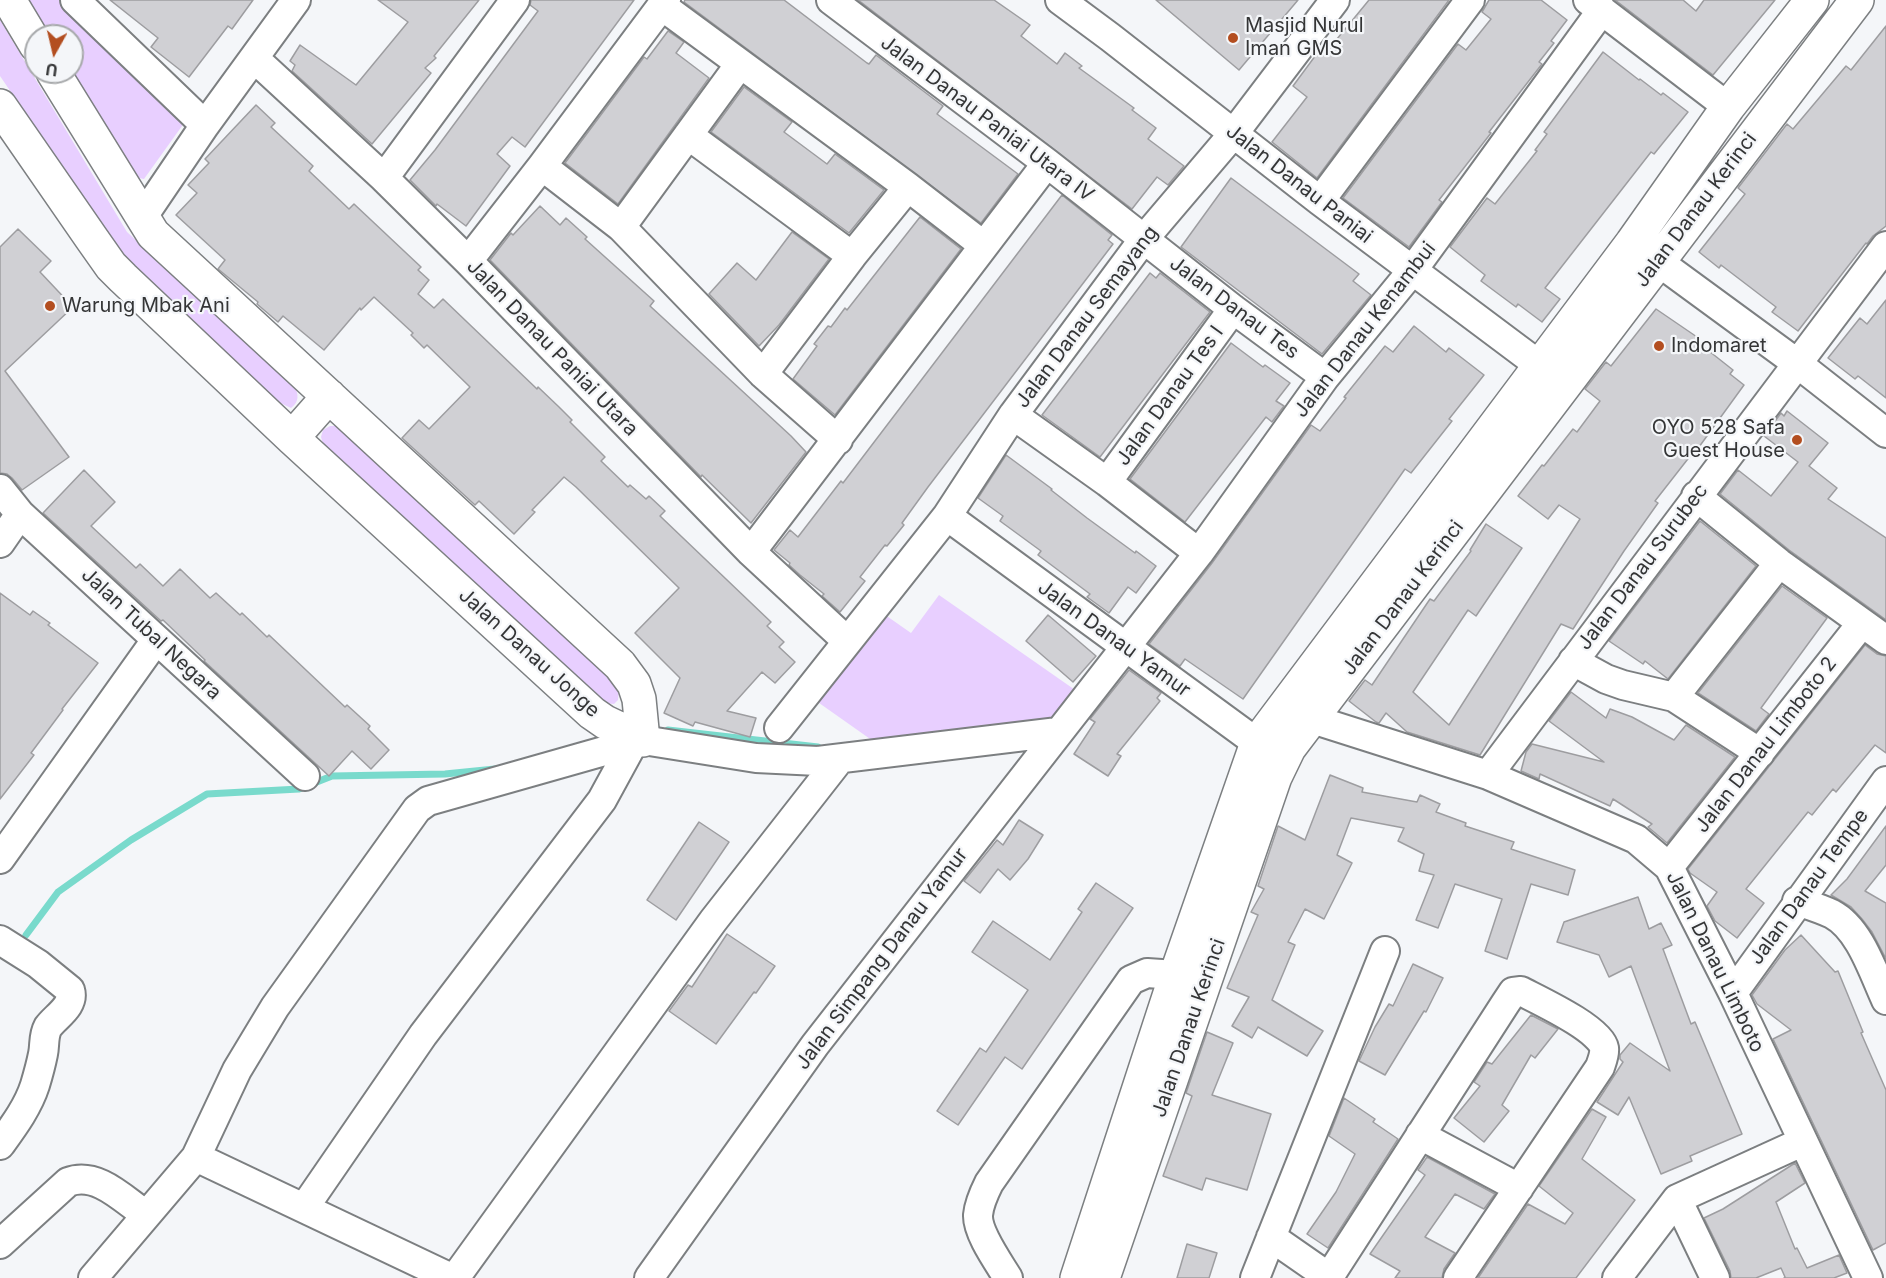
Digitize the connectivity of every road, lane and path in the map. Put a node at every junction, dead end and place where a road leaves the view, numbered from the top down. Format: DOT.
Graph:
graph roads {
  1 [pos="9,0"];
  2 [pos="75,0"];
  3 [pos="296,0"];
  4 [pos="515,0"];
  5 [pos="831,0"];
  6 [pos="1060,0"];
  7 [pos="1335,0"];
  8 [pos="1470,0"];
  9 [pos="1812,0"];
  10 [pos="664,3"];
  11 [pos="1848,3"];
  12 [pos="1595,5"];
  13 [pos="24,25"];
  14 [pos="254,58"];
  15 [pos="740,64"];
  16 [pos="60,84"];
  17 [pos="0,106"];
  18 [pos="1728,107"];
  19 [pos="205,125"];
  20 [pos="1234,133"];
  21 [pos="688,135"];
  22 [pos="1047,163"];
  23 [pos="542,166"];
  24 [pos="384,178"];
  25 [pos="908,187"];
  26 [pos="1320,201"];
  27 [pos="142,218"];
  28 [pos="621,227"];
  29 [pos="1143,240"];
  30 [pos="983,245"];
  31 [pos="1886,246"];
  32 [pos="1644,252"];
  33 [pos="852,256"];
  34 [pos="468,261"];
  35 [pos="1412,271"];
  36 [pos="1233,309"];
  37 [pos="1798,364"];
  38 [pos="1539,365"];
  39 [pos="763,374"];
  40 [pos="1326,377"];
  41 [pos="329,396"];
  42 [pos="1013,415"];
  43 [pos="1886,433"];
  44 [pos="292,438"];
  45 [pos="838,440"];
  46 [pos="1107,482"];
  47 [pos="0,489"];
  48 [pos="1696,496"];
  49 [pos="20,514"];
  50 [pos="947,516"];
  51 [pos="0,543"];
  52 [pos="751,552"];
  53 [pos="1199,553"];
  54 [pos="1779,563"];
  55 [pos="1862,623"];
  56 [pos="156,640"];
  57 [pos="1886,640"];
  58 [pos="847,641"];
  59 [pos="1125,648"];
  60 [pos="1573,661"];
  61 [pos="1674,698"];
  62 [pos="1312,719"];
  63 [pos="779,728"];
  64 [pos="1058,732"];
  65 [pos="638,742"];
  66 [pos="1270,752"];
  67 [pos="1760,753"];
  68 [pos="839,760"];
  69 [pos="1488,775"];
  70 [pos="305,776"];
  71 [pos="1886,781"];
  72 [pos="0,859"];
  73 [pos="1669,867"];
  74 [pos="1797,901"];
  75 [pos="0,940"];
  76 [pos="1385,951"];
  77 [pos="1176,975"];
  78 [pos="1883,984"];
  79 [pos="1733,993"];
  80 [pos="1420,1135"];
  81 [pos="1802,1142"];
  82 [pos="0,1145"];
  83 [pos="196,1156"];
  84 [pos="1519,1188"];
  85 [pos="1677,1199"];
  86 [pos="304,1208"];
  87 [pos="146,1215"];
  88 [pos="1271,1237"];
  89 [pos="0,1244"];
  90 [pos="93,1278"];
  91 [pos="453,1278"];
  92 [pos="649,1278"];
  93 [pos="1008,1278"];
  94 [pos="1077,1278"];
  95 [pos="1104,1278"];
  96 [pos="1256,1278"];
  97 [pos="1329,1278"];
  98 [pos="1458,1278"];
  99 [pos="1617,1278"];
  100 [pos="1715,1278"];
  101 [pos="1868,1278"];
  1 -- 13 [label="street"];
  2 -- 19 [label="street"];
  3 -- 14 [label="street"];
  4 -- 24 [label="street"];
  5 -- 22 [label="street, Jalan Danau Paniai Utara IV"];
  6 -- 20 [label="street, Jalan Danau Paniai"];
  7 -- 20 [label="street, Jalan Danau Semayang"];
  8 -- 26 [label="street"];
  9 -- 18 [label="street, Jalan Danau Kerinci"];
  10 -- 15 [label="street"];
  10 -- 23 [label="street"];
  11 -- 32 [label="street, Jalan Danau Kerinci"];
  12 -- 18 [label="street"];
  12 -- 35 [label="street, Jalan Danau Kenambui"];
  14 -- 19 [label="street"];
  14 -- 24 [label="street, Jalan Danau Paniai Utara"];
  15 -- 21 [label="street"];
  15 -- 25 [label="street"];
  16 -- 27 [label="street"];
  17 -- 44 [label="street, Jalan Danau Jonge"];
  18 -- 32 [label="street, Jalan Danau Kerinci"];
  19 -- 27 [label="street"];
  20 -- 26 [label="street, Jalan Danau Paniai"];
  20 -- 29 [label="street, Jalan Danau Semayang"];
  21 -- 28 [label="street"];
  21 -- 33 [label="street"];
  22 -- 29 [label="street, Jalan Danau Paniai Utara IV"];
  22 -- 30 [label="street"];
  23 -- 28 [label="street"];
  23 -- 34 [label="street"];
  24 -- 34 [label="street, Jalan Danau Paniai Utara"];
  25 -- 30 [label="street"];
  25 -- 33 [label="street"];
  26 -- 35 [label="street, Jalan Danau Paniai"];
  27 -- 41 [label="street"];
  28 -- 39 [label="street"];
  29 -- 36 [label="street, Jalan Danau Tes"];
  29 -- 42 [label="street, Jalan Danau Semayang"];
  30 -- 45 [label="street"];
  31 -- 37 [label="street, Jalan Danau Surubec"];
  32 -- 37 [label="street"];
  32 -- 38 [label="street, Jalan Danau Kerinci"];
  32 -- 62 [label="street, Jalan Danau Kerinci"];
  33 -- 39 [label="street"];
  34 -- 52 [label="street, Jalan Danau Paniai Utara"];
  35 -- 38 [label="street, Jalan Danau Paniai"];
  35 -- 40 [label="street, Jalan Danau Kenambui"];
  36 -- 40 [label="street, Jalan Danau Tes"];
  36 -- 46 [label="street, Jalan Danau Tes I"];
  37 -- 43 [label="street"];
  37 -- 48 [label="street, Jalan Danau Surubec"];
  38 -- 66 [label="street, Jalan Danau Kerinci"];
  39 -- 45 [label="street"];
  40 -- 53 [label="street, Jalan Danau Kenambui"];
  41 -- 44 [label="street"];
  41 -- 65 [label="street"];
  42 -- 46 [label="street"];
  42 -- 50 [label="street, Jalan Danau Semayang"];
  44 -- 65 [label="street, Jalan Danau Jonge"];
  45 -- 52 [label="street"];
  46 -- 53 [label="street"];
  47 -- 49 [label="street, Jalan Tubal Negara"];
  48 -- 54 [label="street"];
  48 -- 60 [label="street, Jalan Danau Surubec"];
  49 -- 51 [label="street"];
  49 -- 56 [label="street, Jalan Tubal Negara"];
  50 -- 58 [label="street, Jalan Danau Semayang"];
  50 -- 59 [label="street, Jalan Danau Yamur"];
  52 -- 58 [label="street, Jalan Danau Paniai Utara"];
  53 -- 59 [label="street, Jalan Danau Kenambui"];
  54 -- 55 [label="street"];
  54 -- 61 [label="street"];
  55 -- 57 [label="street"];
  55 -- 67 [label="street, Jalan Danau Limboto 2"];
  56 -- 70 [label="street, Jalan Tubal Negara"];
  56 -- 72 [label="street"];
  58 -- 63 [label="street, Jalan Danau Semayang"];
  59 -- 64 [label="street, Jalan Simpang Danau Yamur"];
  59 -- 66 [label="street, Jalan Danau Yamur"];
  60 -- 61 [label="street"];
  60 -- 69 [label="street, Jalan Danau Surubec"];
  61 -- 67 [label="street"];
  62 -- 66 [label="street, Jalan Danau Kerinci"];
  62 -- 69 [label="street, Jalan Danau Limboto"];
  64 -- 68 [label="street"];
  64 -- 92 [label="street, Jalan Simpang Danau Yamur"];
  65 -- 68 [label="street"];
  65 -- 83 [label="street"];
  65 -- 86 [label="street"];
  66 -- 77 [label="street, Jalan Danau Kerinci"];
  66 -- 95 [label="street, Jalan Danau Kerinci"];
  67 -- 73 [label="street, Jalan Danau Limboto 2"];
  68 -- 91 [label="street"];
  69 -- 73 [label="street, Jalan Danau Limboto"];
  71 -- 74 [label="street, Jalan Danau Tempe"];
  73 -- 79 [label="street, Jalan Danau Limboto"];
  74 -- 78 [label="street"];
  74 -- 79 [label="street, Jalan Danau Tempe"];
  75 -- 82 [label="street"];
  76 -- 88 [label="street"];
  77 -- 93 [label="street"];
  77 -- 94 [label="street, Jalan Danau Kerinci"];
  79 -- 81 [label="street, Jalan Danau Limboto"];
  80 -- 84 [label="street"];
  80 -- 84 [label="street"];
  80 -- 97 [label="street"];
  81 -- 85 [label="street"];
  81 -- 101 [label="street, Jalan Danau Limboto"];
  83 -- 86 [label="street"];
  83 -- 87 [label="street"];
  84 -- 98 [label="street"];
  85 -- 99 [label="street"];
  85 -- 100 [label="street"];
  86 -- 91 [label="street"];
  87 -- 89 [label="street"];
  87 -- 90 [label="street"];
  88 -- 96 [label="street"];
  88 -- 97 [label="street"];
}
